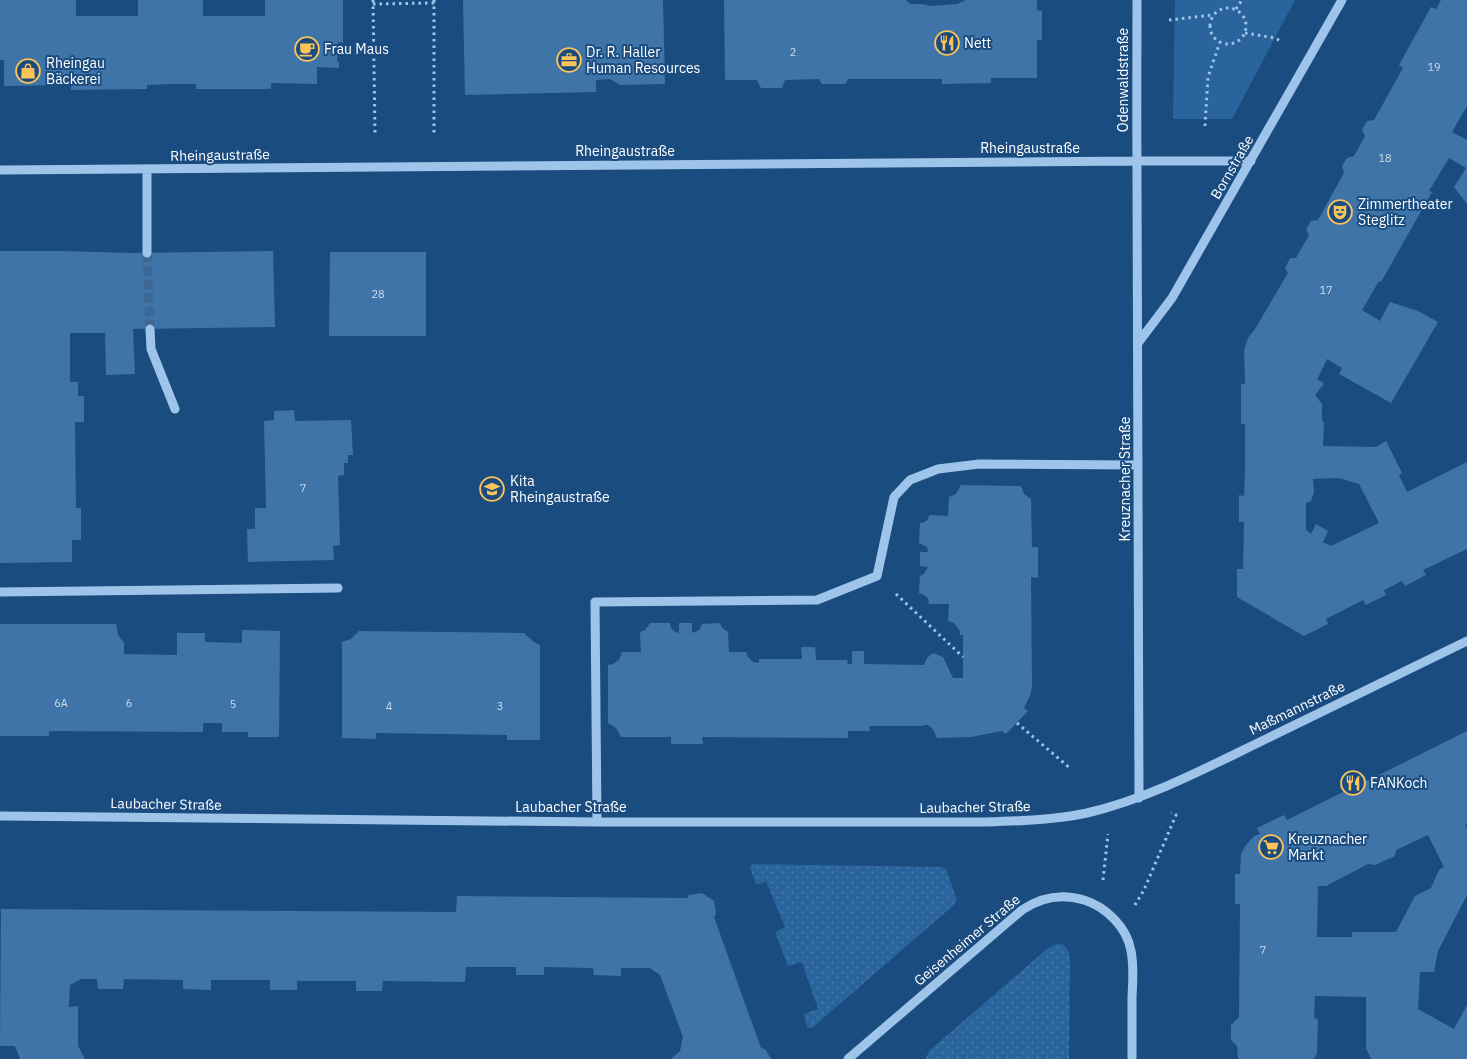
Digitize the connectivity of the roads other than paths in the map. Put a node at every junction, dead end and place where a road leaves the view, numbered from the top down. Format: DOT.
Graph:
graph roads {
  1 [pos="1137,0"];
  2 [pos="1342,0"];
  3 [pos="1136,161"];
  4 [pos="1251,161"];
  5 [pos="0,170"];
  6 [pos="147,170"];
  7 [pos="147,253"];
  8 [pos="150,329"];
  9 [pos="1138,343"];
  10 [pos="175,408"];
  11 [pos="1138,465"];
  12 [pos="338,588"];
  13 [pos="0,592"];
  14 [pos="1467,641"];
  15 [pos="1139,798"];
  16 [pos="0,816"];
  17 [pos="597,822"];
  18 [pos="848,1059"];
  19 [pos="1132,1059"];
  1 -- 3 [label="street, Odenwaldstraße"];
  2 -- 4 [label="street, Bornstraße"];
  3 -- 4 [label="street, Rheingaustraße"];
  3 -- 6 [label="street, Rheingaustraße"];
  3 -- 9 [label="street, Kreuznacher Straße"];
  4 -- 9 [label="street, Bornstraße"];
  5 -- 6 [label="street, Rheingaustraße"];
  6 -- 7 [label="street"];
  8 -- 10 [label="street"];
  9 -- 11 [label="street, Kreuznacher Straße"];
  11 -- 15 [label="street, Kreuznacher Straße"];
  11 -- 17 [label="street"];
  12 -- 13 [label="street"];
  14 -- 15 [label="street, Maßmannstraße"];
  15 -- 17 [label="street, Laubacher Straße"];
  16 -- 17 [label="street, Laubacher Straße"];
  18 -- 19 [label="street, Geisenheimer Straße"];
}
